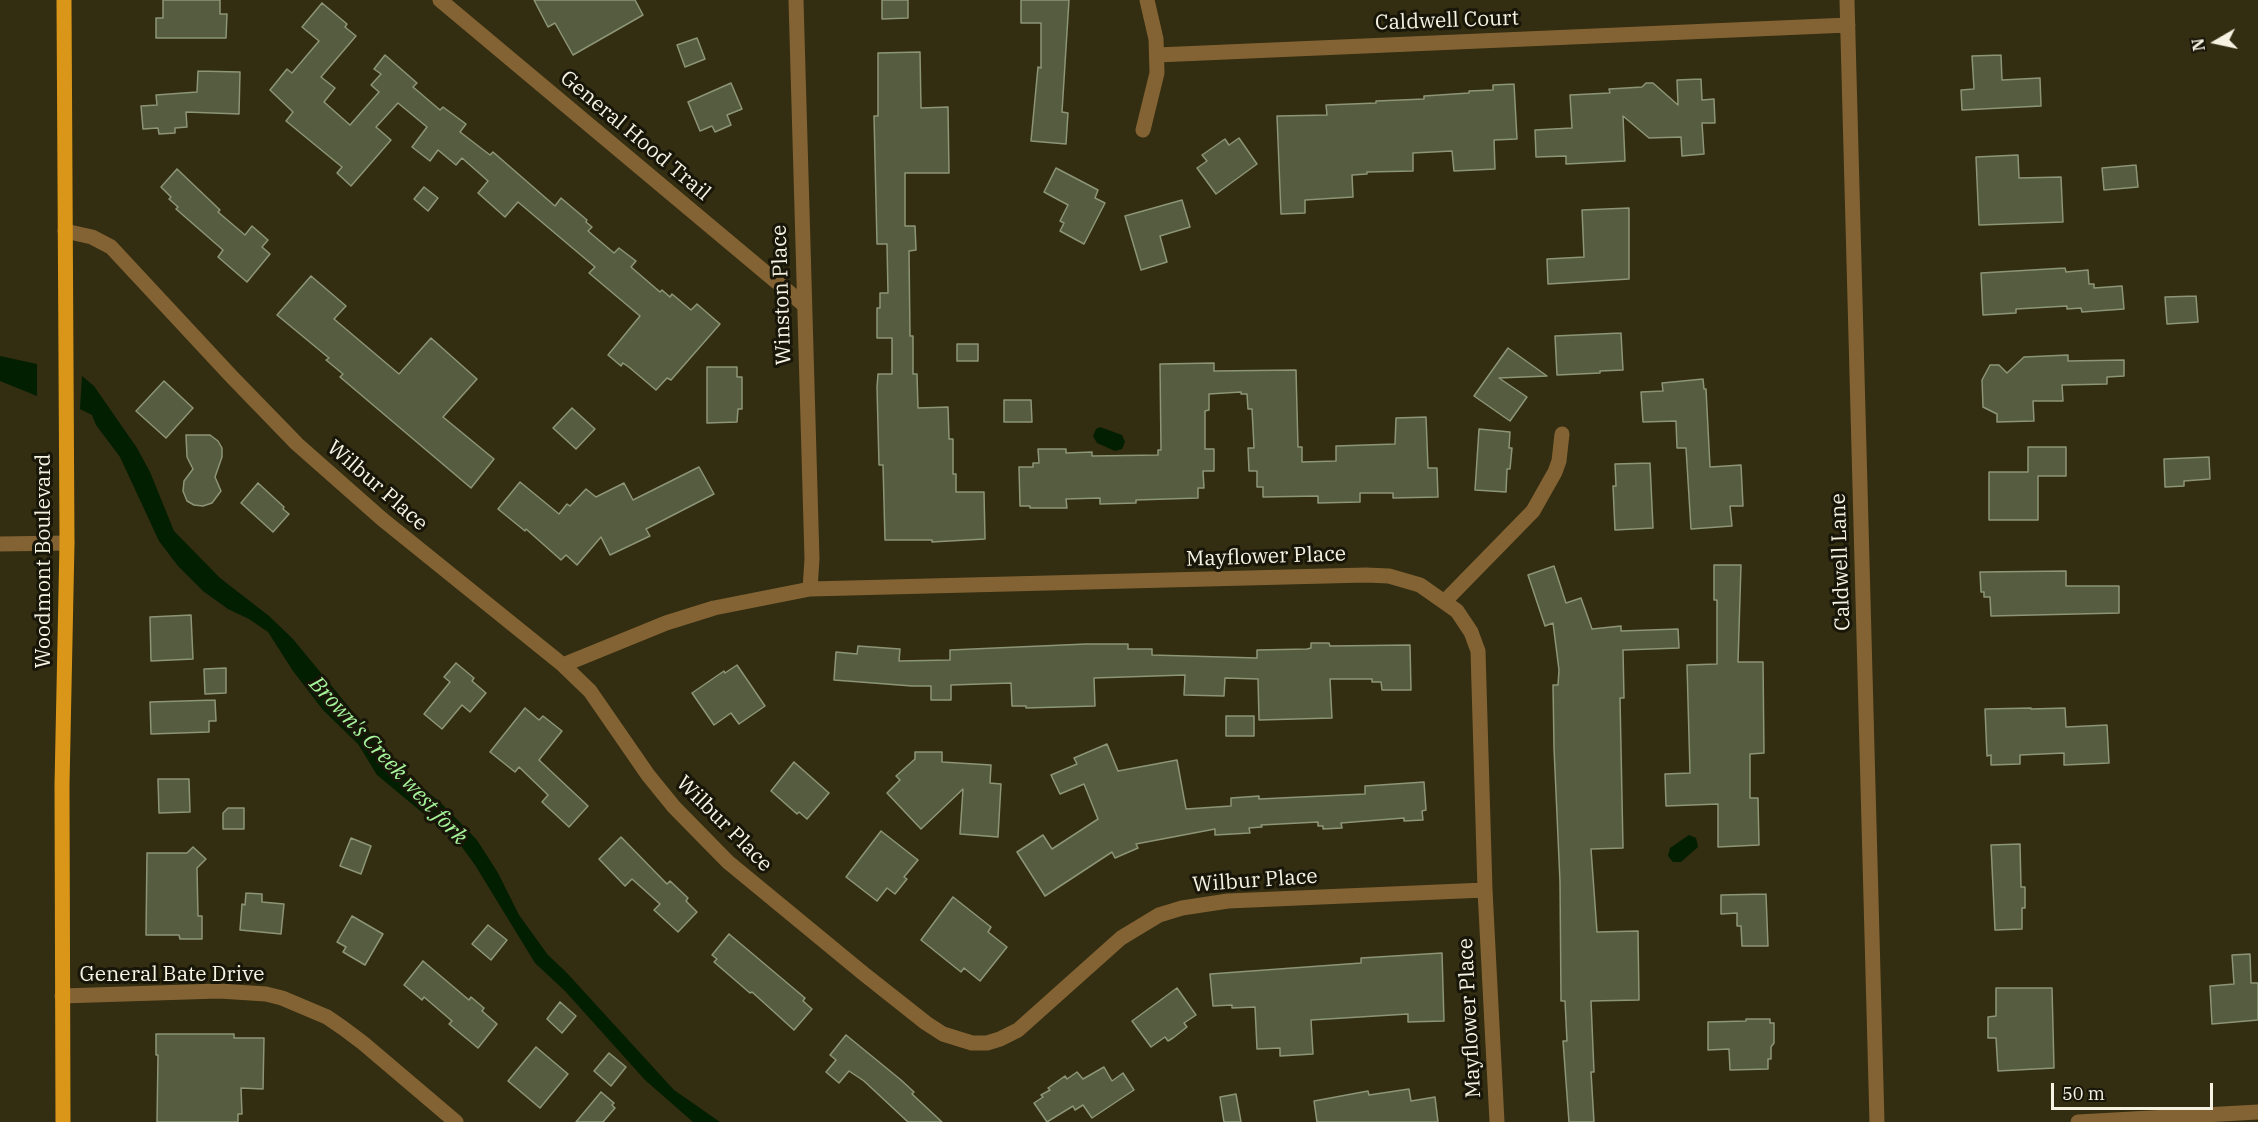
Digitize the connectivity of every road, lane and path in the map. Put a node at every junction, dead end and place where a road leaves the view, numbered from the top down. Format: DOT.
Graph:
graph roads {
  1 [pos="64,0"];
  2 [pos="440,0"];
  3 [pos="796,0"];
  4 [pos="1147,0"];
  5 [pos="1847,0"];
  6 [pos="1848,25"];
  7 [pos="1157,55"];
  8 [pos="1143,130"];
  9 [pos="65,231"];
  10 [pos="803,304"];
  11 [pos="1562,434"];
  12 [pos="67,543"];
  13 [pos="0,544"];
  14 [pos="810,589"];
  15 [pos="1445,601"];
  16 [pos="563,665"];
  17 [pos="1485,890"];
  18 [pos="62,996"];
  19 [pos="2258,1112"];
  20 [pos="63,1122"];
  21 [pos="456,1122"];
  22 [pos="1497,1122"];
  23 [pos="1877,1122"];
  24 [pos="2078,1122"];
  1 -- 9 [label="main road, Woodmont Boulevard"];
  2 -- 10 [label="street, General Hood Trail"];
  3 -- 10 [label="street, Winston Place"];
  4 -- 7 [label="street"];
  5 -- 6 [label="street, Caldwell Lane"];
  6 -- 7 [label="street, Caldwell Court"];
  6 -- 23 [label="street, Caldwell Lane"];
  7 -- 8 [label="street"];
  9 -- 12 [label="main road, Woodmont Boulevard"];
  9 -- 16 [label="street, Wilbur Place"];
  10 -- 14 [label="street, Winston Place"];
  11 -- 15 [label="street"];
  12 -- 13 [label="street"];
  12 -- 18 [label="main road, Woodmont Boulevard"];
  14 -- 15 [label="street, Mayflower Place"];
  14 -- 16 [label="street, Mayflower Place"];
  15 -- 17 [label="street, Mayflower Place"];
  16 -- 17 [label="street, Wilbur Place"];
  17 -- 22 [label="street, Mayflower Place"];
  18 -- 20 [label="main road, Woodmont Boulevard"];
  18 -- 21 [label="street, General Bate Drive"];
  19 -- 24 [label="street"];
}
